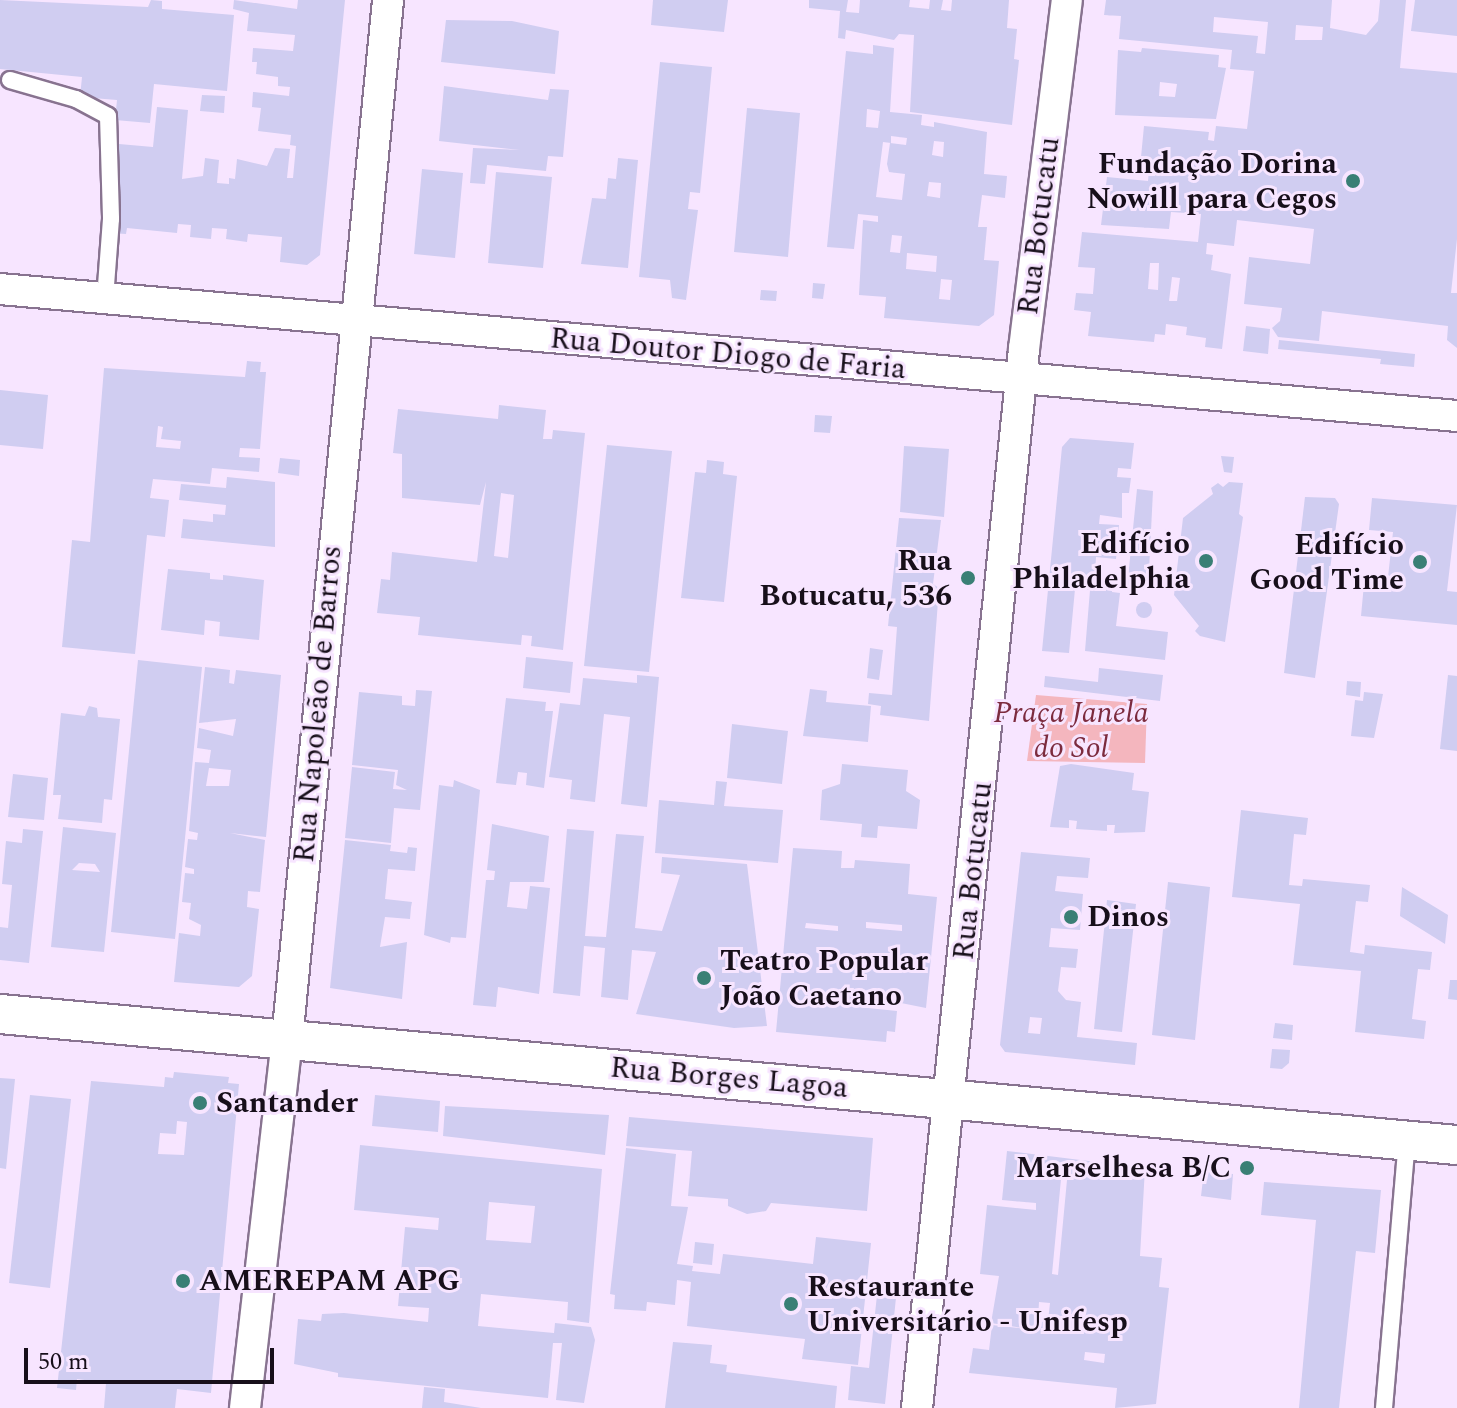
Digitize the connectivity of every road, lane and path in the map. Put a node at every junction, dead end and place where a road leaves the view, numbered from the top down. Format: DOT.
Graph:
graph roads {
  1 [pos="388,0"];
  2 [pos="1067,0"];
  3 [pos="10,80"];
  4 [pos="0,289"];
  5 [pos="105,299"];
  6 [pos="354,321"];
  7 [pos="1021,379"];
  8 [pos="1457,416"];
  9 [pos="0,1014"];
  10 [pos="287,1040"];
  11 [pos="951,1098"];
  12 [pos="1407,1140"];
  13 [pos="1457,1145"];
  14 [pos="245,1408"];
  15 [pos="917,1408"];
  16 [pos="1384,1408"];
  1 -- 6 [label="street, Rua Napoleão de Barros"];
  2 -- 7 [label="street, Rua Botucatu"];
  3 -- 5 [label="lane"];
  4 -- 5 [label="street, Rua Doutor Diogo de Faria"];
  5 -- 6 [label="street, Rua Doutor Diogo de Faria"];
  6 -- 7 [label="street, Rua Doutor Diogo de Faria"];
  6 -- 10 [label="street, Rua Napoleão de Barros"];
  7 -- 8 [label="street, Rua Doutor Diogo de Faria"];
  7 -- 11 [label="street, Rua Botucatu"];
  9 -- 10 [label="street, Rua Borges Lagoa"];
  10 -- 11 [label="street, Rua Borges Lagoa"];
  10 -- 14 [label="street, Rua Napoleão de Barros"];
  11 -- 12 [label="street, Rua Borges Lagoa"];
  11 -- 15 [label="street, Rua Botucatu"];
  12 -- 13 [label="street, Rua Borges Lagoa"];
  12 -- 16 [label="lane"];
}
